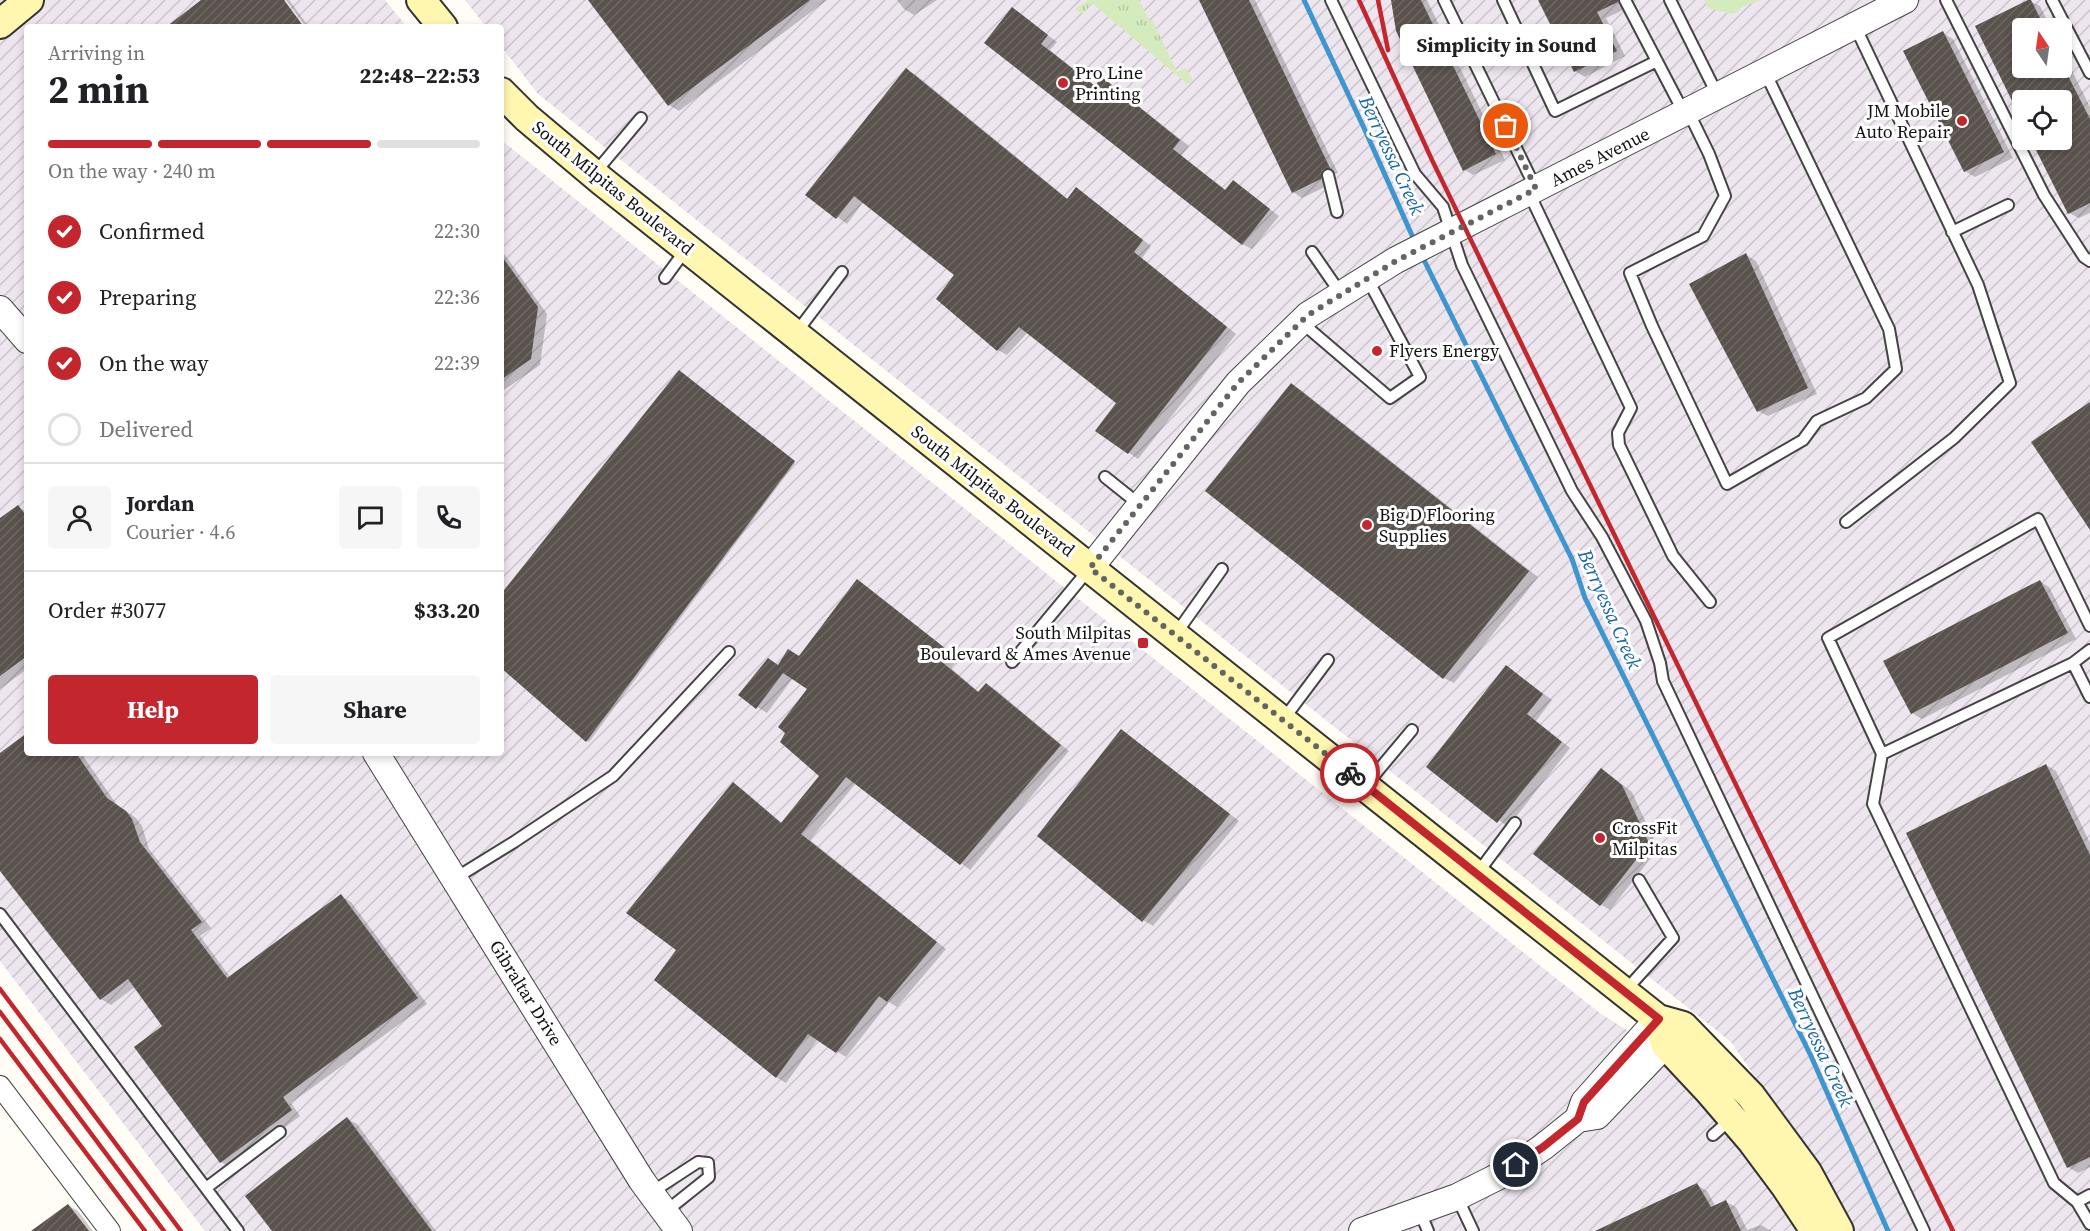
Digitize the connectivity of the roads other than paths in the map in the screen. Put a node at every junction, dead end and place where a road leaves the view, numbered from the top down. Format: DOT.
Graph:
graph roads {
  1 [pos="29,0"];
  2 [pos="421,0"];
  3 [pos="1331,0"];
  4 [pos="1444,0"];
  5 [pos="1503,0"];
  6 [pos="1626,0"];
  7 [pos="1670,0"];
  8 [pos="1905,0"];
  9 [pos="1946,0"];
  10 [pos="2052,0"];
  11 [pos="0,24"];
  12 [pos="441,24"];
  13 [pos="1855,26"];
  14 [pos="1657,61"];
  15 [pos="1765,72"];
  16 [pos="2090,73"];
  17 [pos="504,95"];
  18 [pos="1719,96"];
  19 [pos="1686,112"];
  20 [pos="641,118"];
  21 [pos="594,174"];
  22 [pos="1328,176"];
  23 [pos="1533,191"];
  24 [pos="2008,205"];
  25 [pos="1337,212"];
  26 [pos="1952,232"];
  27 [pos="1448,233"];
  28 [pos="687,248"];
  29 [pos="1312,252"];
  30 [pos="2090,261"];
  31 [pos="842,272"];
  32 [pos="665,278"];
  33 [pos="1367,278"];
  34 [pos="1341,295"];
  35 [pos="0,309"];
  36 [pos="1301,322"];
  37 [pos="796,334"];
  38 [pos="24,337"];
  39 [pos="1105,477"];
  40 [pos="1140,505"];
  41 [pos="1846,522"];
  42 [pos="1090,568"];
  43 [pos="1222,569"];
  44 [pos="1710,602"];
  45 [pos="2090,626"];
  46 [pos="1175,635"];
  47 [pos="2090,650"];
  48 [pos="729,652"];
  49 [pos="1328,660"];
  50 [pos="1012,662"];
  51 [pos="2073,663"];
  52 [pos="2090,697"];
  53 [pos="1283,720"];
  54 [pos="1412,730"];
  55 [pos="1882,754"];
  56 [pos="377,756"];
  57 [pos="1365,785"];
  58 [pos="1515,823"];
  59 [pos="1477,874"];
  60 [pos="454,879"];
  61 [pos="1639,880"];
  62 [pos="0,914"];
  63 [pos="1624,991"];
  64 [pos="1669,1030"];
  65 [pos="0,1086"];
  66 [pos="280,1132"];
  67 [pos="206,1188"];
  68 [pos="2090,1195"];
  69 [pos="1457,1197"];
  70 [pos="2077,1202"];
  71 [pos="665,1212"];
  72 [pos="1424,1221"];
  73 [pos="2090,1224"];
  74 [pos="110,1231"];
  75 [pos="238,1231"];
  76 [pos="1362,1231"];
  77 [pos="1473,1231"];
  78 [pos="1815,1231"];
  79 [pos="1839,1231"];
  80 [pos="1924,1231"];
  1 -- 11 [label="main road"];
  2 -- 12 [label="main road"];
  3 -- 27 [label="lane"];
  4 -- 23 [label="lane"];
  5 -- 14 [label="lane"];
  6 -- 14 [label="lane"];
  7 -- 18 [label="lane"];
  8 -- 13 [label="street, Ames Avenue"];
  9 -- 30 [label="lane"];
  10 -- 16 [label="lane"];
  13 -- 15 [label="street, Ames Avenue"];
  13 -- 26 [label="lane"];
  14 -- 19 [label="lane"];
  15 -- 18 [label="street, Ames Avenue"];
  15 -- 19 [label="lane"];
  17 -- 21 [label="main road, South Milpitas Boulevard"];
  18 -- 19 [label="street, Ames Avenue"];
  19 -- 23 [label="street, Ames Avenue"];
  20 -- 21 [label="lane"];
  21 -- 28 [label="main road, South Milpitas Boulevard"];
  22 -- 25 [label="lane"];
  23 -- 27 [label="street, Ames Avenue"];
  23 -- 44 [label="lane"];
  24 -- 26 [label="lane"];
  26 -- 41 [label="lane"];
  27 -- 33 [label="street, Ames Avenue"];
  27 -- 80 [label="lane"];
  28 -- 32 [label="lane"];
  28 -- 37 [label="main road, South Milpitas Boulevard"];
  29 -- 34 [label="lane"];
  31 -- 37 [label="lane"];
  33 -- 34 [label="street, Ames Avenue"];
  33 -- 36 [label="lane"];
  34 -- 36 [label="street, Ames Avenue"];
  35 -- 38 [label="street"];
  36 -- 40 [label="street, Ames Avenue"];
  37 -- 42 [label="main road, South Milpitas Boulevard"];
  39 -- 40 [label="lane"];
  40 -- 42 [label="street, Ames Avenue"];
  42 -- 46 [label="main road, South Milpitas Boulevard"];
  42 -- 50 [label="lane"];
  43 -- 46 [label="lane"];
  45 -- 55 [label="lane"];
  46 -- 53 [label="main road, South Milpitas Boulevard"];
  47 -- 51 [label="lane"];
  48 -- 60 [label="lane"];
  49 -- 53 [label="lane"];
  51 -- 52 [label="lane"];
  51 -- 55 [label="lane"];
  53 -- 57 [label="main road, South Milpitas Boulevard"];
  54 -- 57 [label="lane"];
  55 -- 70 [label="lane"];
  56 -- 60 [label="street, Gibraltar Drive"];
  57 -- 59 [label="main road, South Milpitas Boulevard"];
  58 -- 59 [label="lane"];
  59 -- 63 [label="main road, South Milpitas Boulevard"];
  60 -- 71 [label="street, Gibraltar Drive"];
  61 -- 63 [label="lane"];
  62 -- 67 [label="lane"];
  63 -- 64 [label="main road, South Milpitas Boulevard"];
  64 -- 69 [label="street"];
  64 -- 78 [label="main road, South Milpitas Boulevard"];
  64 -- 79 [label="main road, South Milpitas Boulevard"];
  65 -- 74 [label="street"];
  66 -- 67 [label="lane"];
  67 -- 75 [label="lane"];
  68 -- 70 [label="lane"];
  69 -- 72 [label="street"];
  69 -- 77 [label="lane"];
  70 -- 73 [label="lane"];
  71 -- 71 [label="lane"];
  72 -- 76 [label="street"];
}
